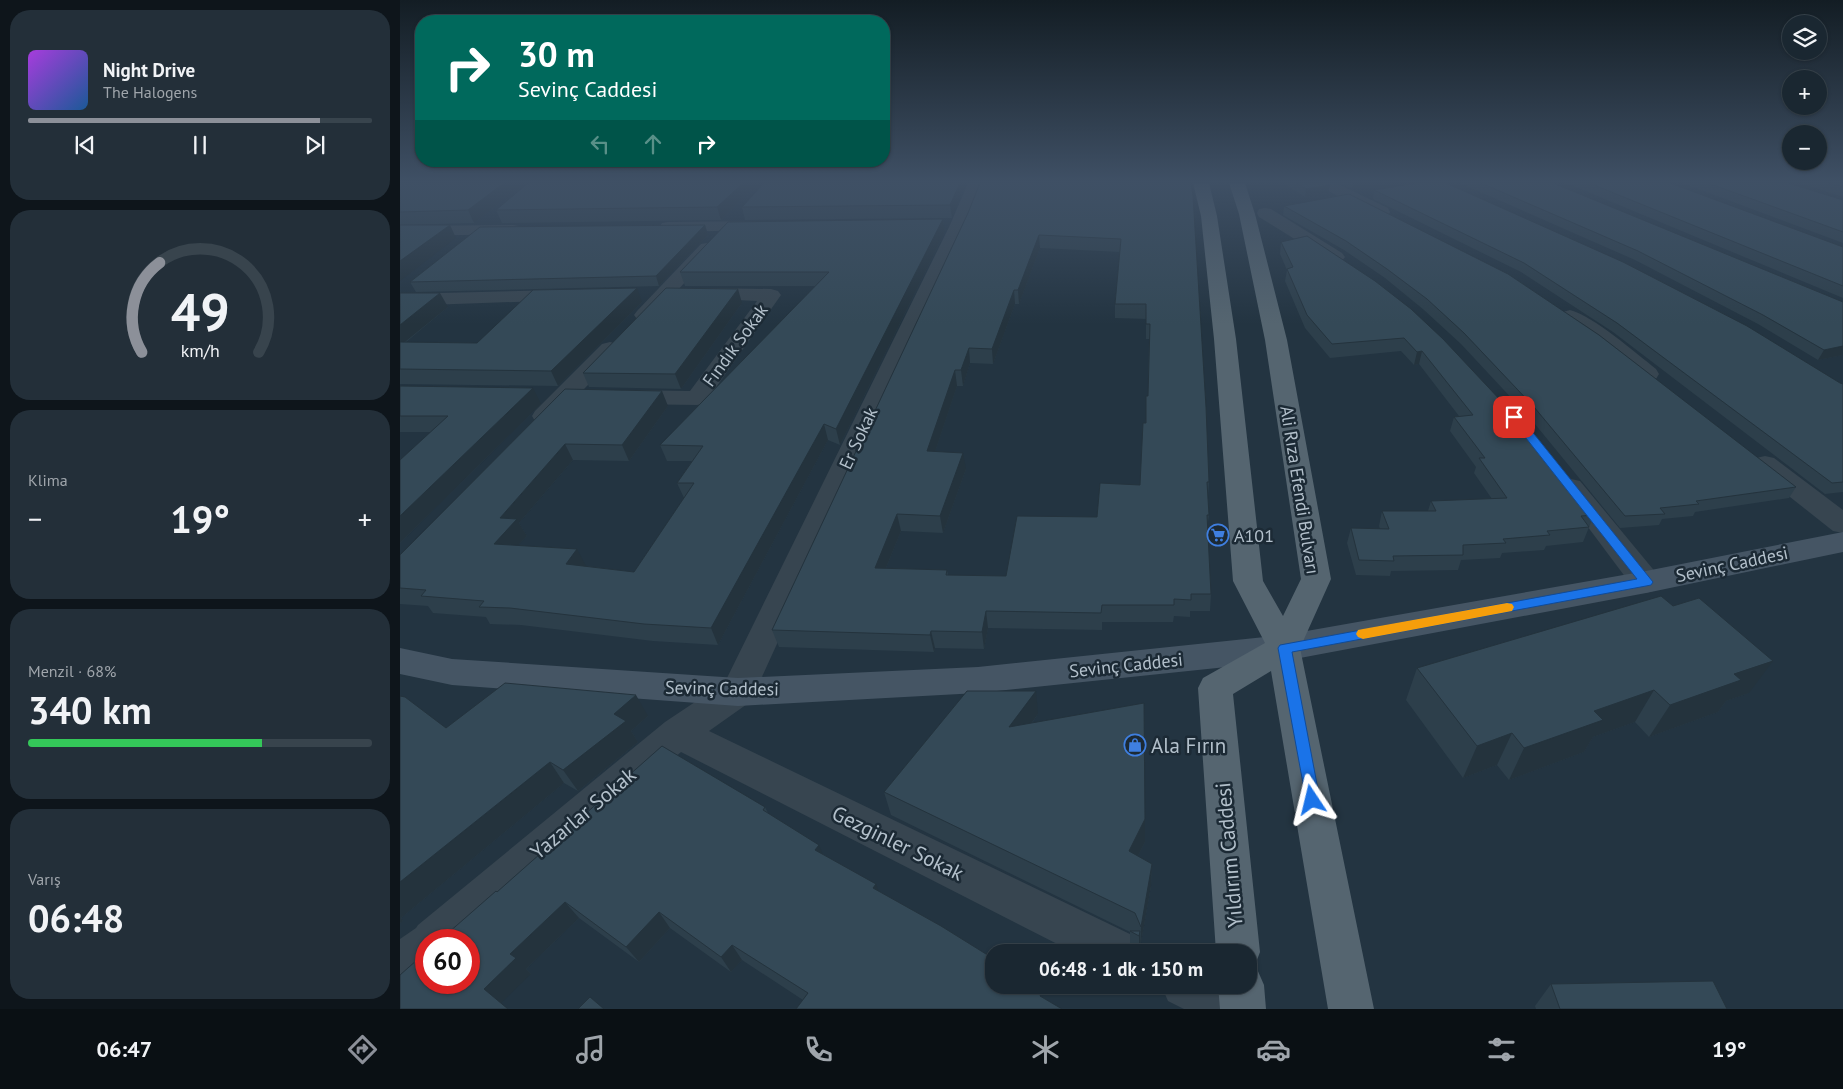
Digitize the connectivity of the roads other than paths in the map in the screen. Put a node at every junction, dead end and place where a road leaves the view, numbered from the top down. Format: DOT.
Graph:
graph roads {
  1 [pos="473,230"];
  2 [pos="480,230"];
  3 [pos="723,230"];
  4 [pos="947,230"];
  5 [pos="1211,230"];
  6 [pos="1267,230"];
  7 [pos="1293,230"];
  8 [pos="400,231"];
  9 [pos="458,247"];
  10 [pos="1353,268"];
  11 [pos="415,281"];
  12 [pos="400,292"];
  13 [pos="635,294"];
  14 [pos="665,294"];
  15 [pos="576,296"];
  16 [pos="400,300"];
  17 [pos="1554,306"];
  18 [pos="1663,385"];
  19 [pos="536,395"];
  20 [pos="565,395"];
  21 [pos="530,430"];
  22 [pos="1748,451"];
  23 [pos="1556,469"];
  24 [pos="1843,524"];
  25 [pos="1843,542"];
  26 [pos="1646,582"];
  27 [pos="1284,648"];
  28 [pos="400,661"];
  29 [pos="738,692"];
  30 [pos="678,733"];
  31 [pos="446,929"];
  32 [pos="1102,944"];
  33 [pos="1237,944"];
  34 [pos="415,955"];
  35 [pos="400,968"];
  36 [pos="1202,994"];
  37 [pos="1242,994"];
  38 [pos="1232,1009"];
  39 [pos="1243,1009"];
  40 [pos="1350,1009"];
  1 -- 8 [label="street"];
  2 -- 9 [label="street"];
  3 -- 14 [label="street"];
  4 -- 29 [label="street, Er Sokak"];
  5 -- 27 [label="main road"];
  6 -- 27 [label="main road, Ali Rıza Efendi Bulvarı"];
  7 -- 10 [label="street"];
  11 -- 12 [label="street"];
  13 -- 14 [label="street"];
  14 -- 20 [label="street"];
  14 -- 20 [label="street, Fındık Sokak"];
  15 -- 16 [label="street"];
  17 -- 18 [label="street"];
  19 -- 20 [label="street, Fındık Sokak"];
  20 -- 21 [label="street"];
  22 -- 24 [label="street"];
  23 -- 26 [label="street"];
  25 -- 26 [label="main road, Sevinç Caddesi"];
  26 -- 27 [label="main road, Sevinç Caddesi"];
  27 -- 29 [label="main road, Sevinç Caddesi"];
  27 -- 33 [label="main road, Yıldırım Caddesi"];
  27 -- 40 [label="main road"];
  28 -- 29 [label="main road, Sevinç Caddesi"];
  29 -- 30 [label="street, Yazarlar Sokak"];
  30 -- 31 [label="street, Yazarlar Sokak"];
  30 -- 32 [label="street, Gezginler Sokak"];
  34 -- 35 [label="street"];
  36 -- 38 [label="street"];
  37 -- 39 [label="main road"];
}
